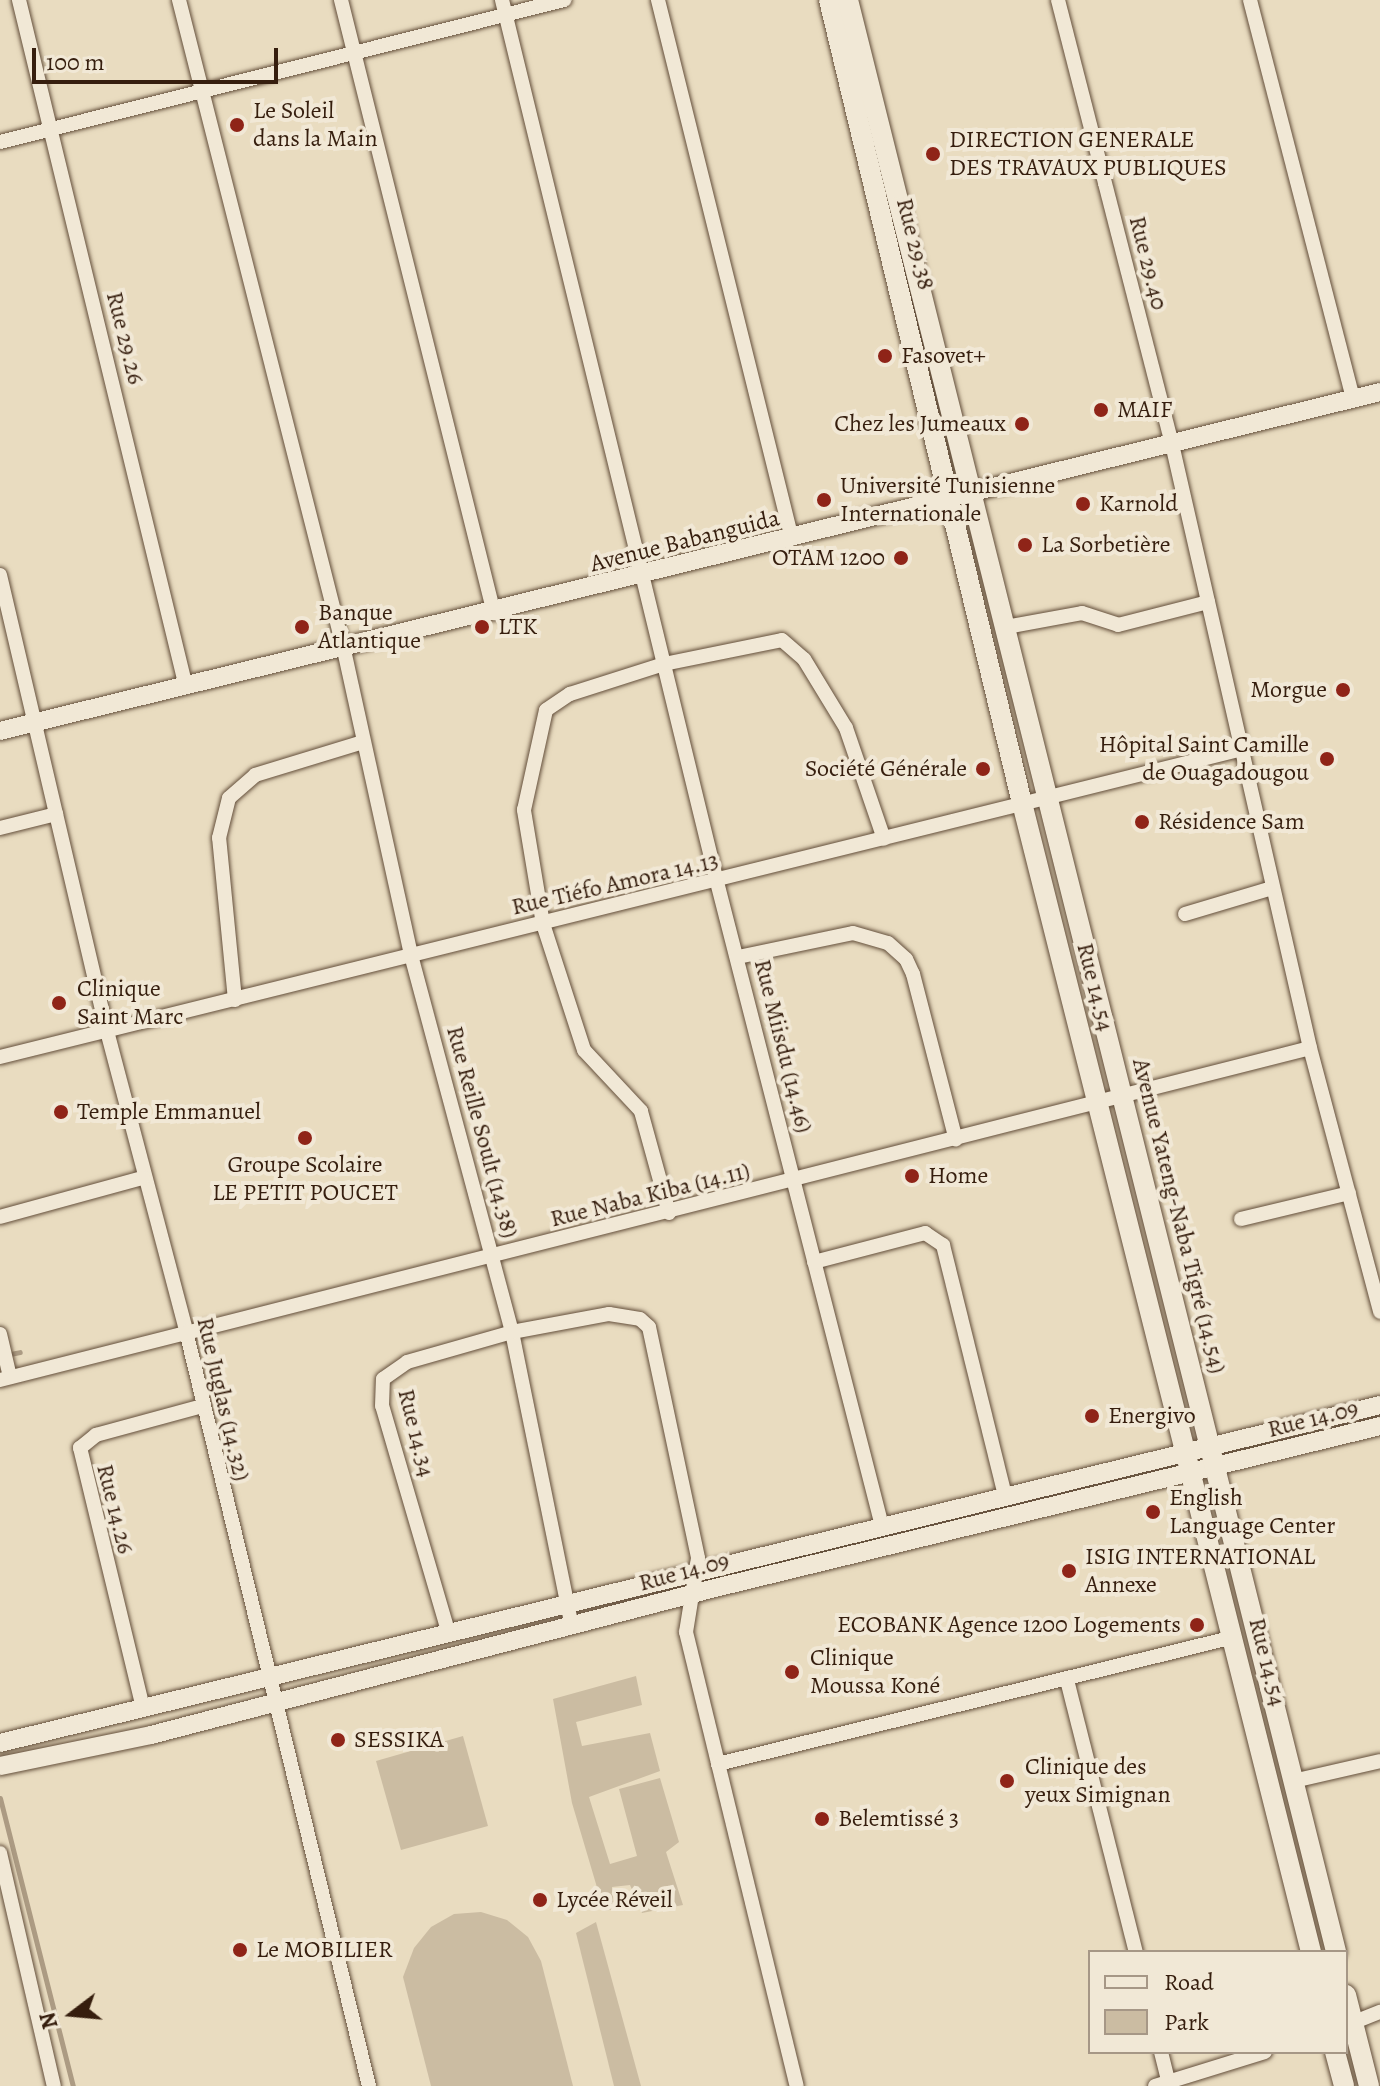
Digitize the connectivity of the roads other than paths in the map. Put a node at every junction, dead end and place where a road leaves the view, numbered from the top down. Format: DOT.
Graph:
graph roads {
  1 [pos="19,0"];
  2 [pos="179,0"];
  3 [pos="341,0"];
  4 [pos="564,0"];
  5 [pos="658,0"];
  6 [pos="829,0"];
  7 [pos="848,0"];
  8 [pos="1058,0"];
  9 [pos="1250,0"];
  10 [pos="504,7"];
  11 [pos="355,53"];
  12 [pos="203,90"];
  13 [pos="50,128"];
  14 [pos="0,142"];
  15 [pos="1380,392"];
  16 [pos="1353,399"];
  17 [pos="1172,444"];
  18 [pos="974,493"];
  19 [pos="949,500"];
  20 [pos="792,539"];
  21 [pos="0,575"];
  22 [pos="642,576"];
  23 [pos="1208,602"];
  24 [pos="494,613"];
  25 [pos="1006,627"];
  26 [pos="344,650"];
  27 [pos="664,664"];
  28 [pos="186,687"];
  29 [pos="36,722"];
  30 [pos="0,731"];
  31 [pos="363,742"];
  32 [pos="1239,750"];
  33 [pos="1048,798"];
  34 [pos="1022,803"];
  35 [pos="56,814"];
  36 [pos="0,828"];
  37 [pos="884,839"];
  38 [pos="717,882"];
  39 [pos="1272,888"];
  40 [pos="1185,914"];
  41 [pos="543,924"];
  42 [pos="411,955"];
  43 [pos="738,957"];
  44 [pos="235,1000"];
  45 [pos="107,1031"];
  46 [pos="1310,1048"];
  47 [pos="0,1057"];
  48 [pos="1123,1098"];
  49 [pos="1098,1103"];
  50 [pos="956,1140"];
  51 [pos="143,1178"];
  52 [pos="794,1181"];
  53 [pos="1349,1193"];
  54 [pos="669,1213"];
  55 [pos="0,1217"];
  56 [pos="1241,1219"];
  57 [pos="493,1257"];
  58 [pos="814,1262"];
  59 [pos="1380,1312"];
  60 [pos="186,1331"];
  61 [pos="512,1332"];
  62 [pos="0,1334"];
  63 [pos="5,1378"];
  64 [pos="1380,1405"];
  65 [pos="202,1406"];
  66 [pos="1380,1426"];
  67 [pos="1211,1446"];
  68 [pos="1187,1451"];
  69 [pos="1216,1468"];
  70 [pos="1193,1474"];
  71 [pos="1005,1496"];
  72 [pos="882,1526"];
  73 [pos="697,1571"];
  74 [pos="692,1594"];
  75 [pos="565,1603"];
  76 [pos="572,1627"];
  77 [pos="448,1631"];
  78 [pos="1234,1637"];
  79 [pos="267,1675"];
  80 [pos="1067,1680"];
  81 [pos="275,1703"];
  82 [pos="143,1708"];
  83 [pos="0,1743"];
  84 [pos="1380,1761"];
  85 [pos="718,1764"];
  86 [pos="0,1766"];
  87 [pos="1293,1781"];
  88 [pos="0,1853"];
  89 [pos="1135,1950"];
  90 [pos="1311,1950"];
  91 [pos="1335,1950"];
  92 [pos="1380,2012"];
  93 [pos="1349,2023"];
  94 [pos="1161,2054"];
  95 [pos="1258,2054"];
  96 [pos="1336,2054"];
  97 [pos="1162,2083"];
  98 [pos="53,2086"];
  99 [pos="369,2086"];
  100 [pos="797,2086"];
  101 [pos="1344,2086"];
  102 [pos="1369,2086"];
  1 -- 13 [label="street, Rue 29.26"];
  2 -- 12 [label="street, Rue Reille Soult (14.38)"];
  3 -- 11 [label="street"];
  4 -- 10 [label="street"];
  5 -- 20 [label="street"];
  6 -- 19 [label="main road, Rue 29.38"];
  7 -- 18 [label="main road, Rue 29.38"];
  8 -- 17 [label="street, Rue 29.40"];
  9 -- 16 [label="street"];
  10 -- 11 [label="street"];
  10 -- 22 [label="street, Rue Miisdu (14.46)"];
  11 -- 12 [label="street"];
  11 -- 24 [label="street"];
  12 -- 13 [label="street"];
  12 -- 26 [label="street, Rue Reille Soult (14.38)"];
  13 -- 14 [label="street"];
  13 -- 28 [label="street, Rue 29.26"];
  15 -- 16 [label="street, Avenue Babanguida"];
  16 -- 17 [label="street, Avenue Babanguida"];
  17 -- 18 [label="street, Avenue Babanguida"];
  17 -- 23 [label="street, Rue 29.40"];
  18 -- 19 [label="street, Avenue Babanguida"];
  18 -- 25 [label="main road, Avenue Yateng-Naba Tigré (14.54)"];
  19 -- 20 [label="street, Avenue Babanguida"];
  19 -- 34 [label="main road, Rue 14.54"];
  20 -- 22 [label="street, Avenue Babanguida"];
  21 -- 29 [label="street, Rue Juglas (14.32)"];
  22 -- 24 [label="street, Avenue Babanguida"];
  22 -- 27 [label="street, Rue Miisdu (14.46)"];
  23 -- 25 [label="street"];
  23 -- 32 [label="street, Rue 29.40"];
  24 -- 26 [label="street, Avenue Babanguida"];
  25 -- 33 [label="main road, Avenue Yateng-Naba Tigré (14.54)"];
  26 -- 28 [label="street, Avenue Babanguida"];
  26 -- 31 [label="street, Rue Reille Soult (14.38)"];
  27 -- 37 [label="street"];
  27 -- 38 [label="street, Rue Miisdu (14.46)"];
  27 -- 41 [label="street"];
  28 -- 29 [label="street, Avenue Babanguida"];
  29 -- 30 [label="street, Avenue Babanguida"];
  29 -- 35 [label="street, Rue Juglas (14.32)"];
  31 -- 42 [label="street, Rue Reille Soult (14.38)"];
  31 -- 44 [label="street"];
  32 -- 33 [label="street, Rue Tiéfo Amora 14.13"];
  32 -- 39 [label="street, Rue 29.40"];
  33 -- 34 [label="street, Rue Tiéfo Amora 14.13"];
  33 -- 48 [label="main road, Avenue Yateng-Naba Tigré (14.54)"];
  34 -- 37 [label="street, Rue Tiéfo Amora 14.13"];
  34 -- 49 [label="main road, Rue 14.54"];
  35 -- 36 [label="street"];
  35 -- 45 [label="street, Rue Juglas (14.32)"];
  37 -- 38 [label="street, Rue Tiéfo Amora 14.13"];
  38 -- 41 [label="street, Rue Tiéfo Amora 14.13"];
  38 -- 43 [label="street, Rue Miisdu (14.46)"];
  39 -- 40 [label="street"];
  39 -- 46 [label="street, Rue 29.40"];
  41 -- 42 [label="street, Rue Tiéfo Amora 14.13"];
  41 -- 54 [label="street"];
  42 -- 44 [label="street, Rue Tiéfo Amora 14.13"];
  42 -- 57 [label="street, Rue Reille Soult (14.38)"];
  43 -- 50 [label="street"];
  43 -- 52 [label="street, Rue Miisdu (14.46)"];
  44 -- 45 [label="street, Rue Tiéfo Amora 14.13"];
  45 -- 47 [label="street, Rue Tiéfo Amora 14.13"];
  45 -- 51 [label="street, Rue Juglas (14.32)"];
  46 -- 48 [label="street, Rue Naba Kiba (14.11)"];
  46 -- 53 [label="street, Rue 29.40"];
  48 -- 49 [label="street, Rue Naba Kiba (14.11)"];
  48 -- 67 [label="main road, Avenue Yateng-Naba Tigré (14.54)"];
  49 -- 50 [label="street, Rue Naba Kiba (14.11)"];
  49 -- 68 [label="main road, Rue 14.54"];
  50 -- 52 [label="street, Rue Naba Kiba (14.11)"];
  51 -- 55 [label="street"];
  51 -- 60 [label="street, Rue Juglas (14.32)"];
  52 -- 54 [label="street, Rue Naba Kiba (14.11)"];
  52 -- 58 [label="street, Rue Miisdu (14.46)"];
  53 -- 56 [label="street"];
  53 -- 59 [label="street, Rue 29.40"];
  54 -- 57 [label="street, Rue Naba Kiba (14.11)"];
  57 -- 60 [label="street, Rue Naba Kiba (14.11)"];
  57 -- 61 [label="street, Rue Reille Soult (14.38)"];
  58 -- 71 [label="street"];
  58 -- 72 [label="street, Rue Miisdu (14.46)"];
  60 -- 63 [label="street, Rue Naba Kiba (14.11)"];
  60 -- 65 [label="street, Rue Juglas (14.32)"];
  61 -- 73 [label="street"];
  61 -- 75 [label="street, Rue Reille Soult (14.38)"];
  61 -- 77 [label="street, Rue 14.34"];
  62 -- 63 [label="street"];
  64 -- 67 [label="street, Rue 14.09"];
  65 -- 79 [label="street, Rue Juglas (14.32)"];
  65 -- 82 [label="street, Rue 14.26"];
  66 -- 69 [label="street, Rue 14.09"];
  67 -- 68 [label="street, Rue 14.09"];
  67 -- 69 [label="main road, Avenue Yateng-Naba Tigré (14.54)"];
  68 -- 70 [label="main road, Rue 14.54"];
  68 -- 71 [label="street, Rue 14.09"];
  69 -- 70 [label="street, Rue 14.09"];
  69 -- 87 [label="main road, Avenue Yateng-Naba Tigré (14.54)"];
  70 -- 74 [label="street, Rue 14.09"];
  70 -- 78 [label="main road, Rue 14.54"];
  71 -- 72 [label="street, Rue 14.09"];
  72 -- 73 [label="street, Rue 14.09"];
  73 -- 74 [label="street"];
  73 -- 75 [label="street, Rue 14.09"];
  74 -- 76 [label="street, Rue 14.09"];
  74 -- 85 [label="street"];
  75 -- 76 [label="street, Rue Reille Soult (14.38)"];
  75 -- 77 [label="street, Rue 14.09"];
  76 -- 81 [label="street, Rue 14.09"];
  77 -- 79 [label="street, Rue 14.09"];
  78 -- 80 [label="street"];
  78 -- 90 [label="main road, Rue 14.54"];
  79 -- 81 [label="street, Rue Juglas (14.32)"];
  79 -- 82 [label="street, Rue 14.09"];
  80 -- 85 [label="street"];
  80 -- 89 [label="street"];
  81 -- 86 [label="street, Rue 14.09"];
  81 -- 99 [label="street, Rue Juglas (14.32)"];
  82 -- 83 [label="street, Rue 14.09"];
  84 -- 87 [label="street"];
  85 -- 100 [label="street"];
  87 -- 91 [label="main road, Avenue Yateng-Naba Tigré (14.54)"];
  88 -- 98 [label="street"];
  92 -- 93 [label="street"];
  93 -- 102 [label="main road"];
  94 -- 97 [label="street"];
  95 -- 97 [label="street"];
  96 -- 101 [label="main road"];
}
